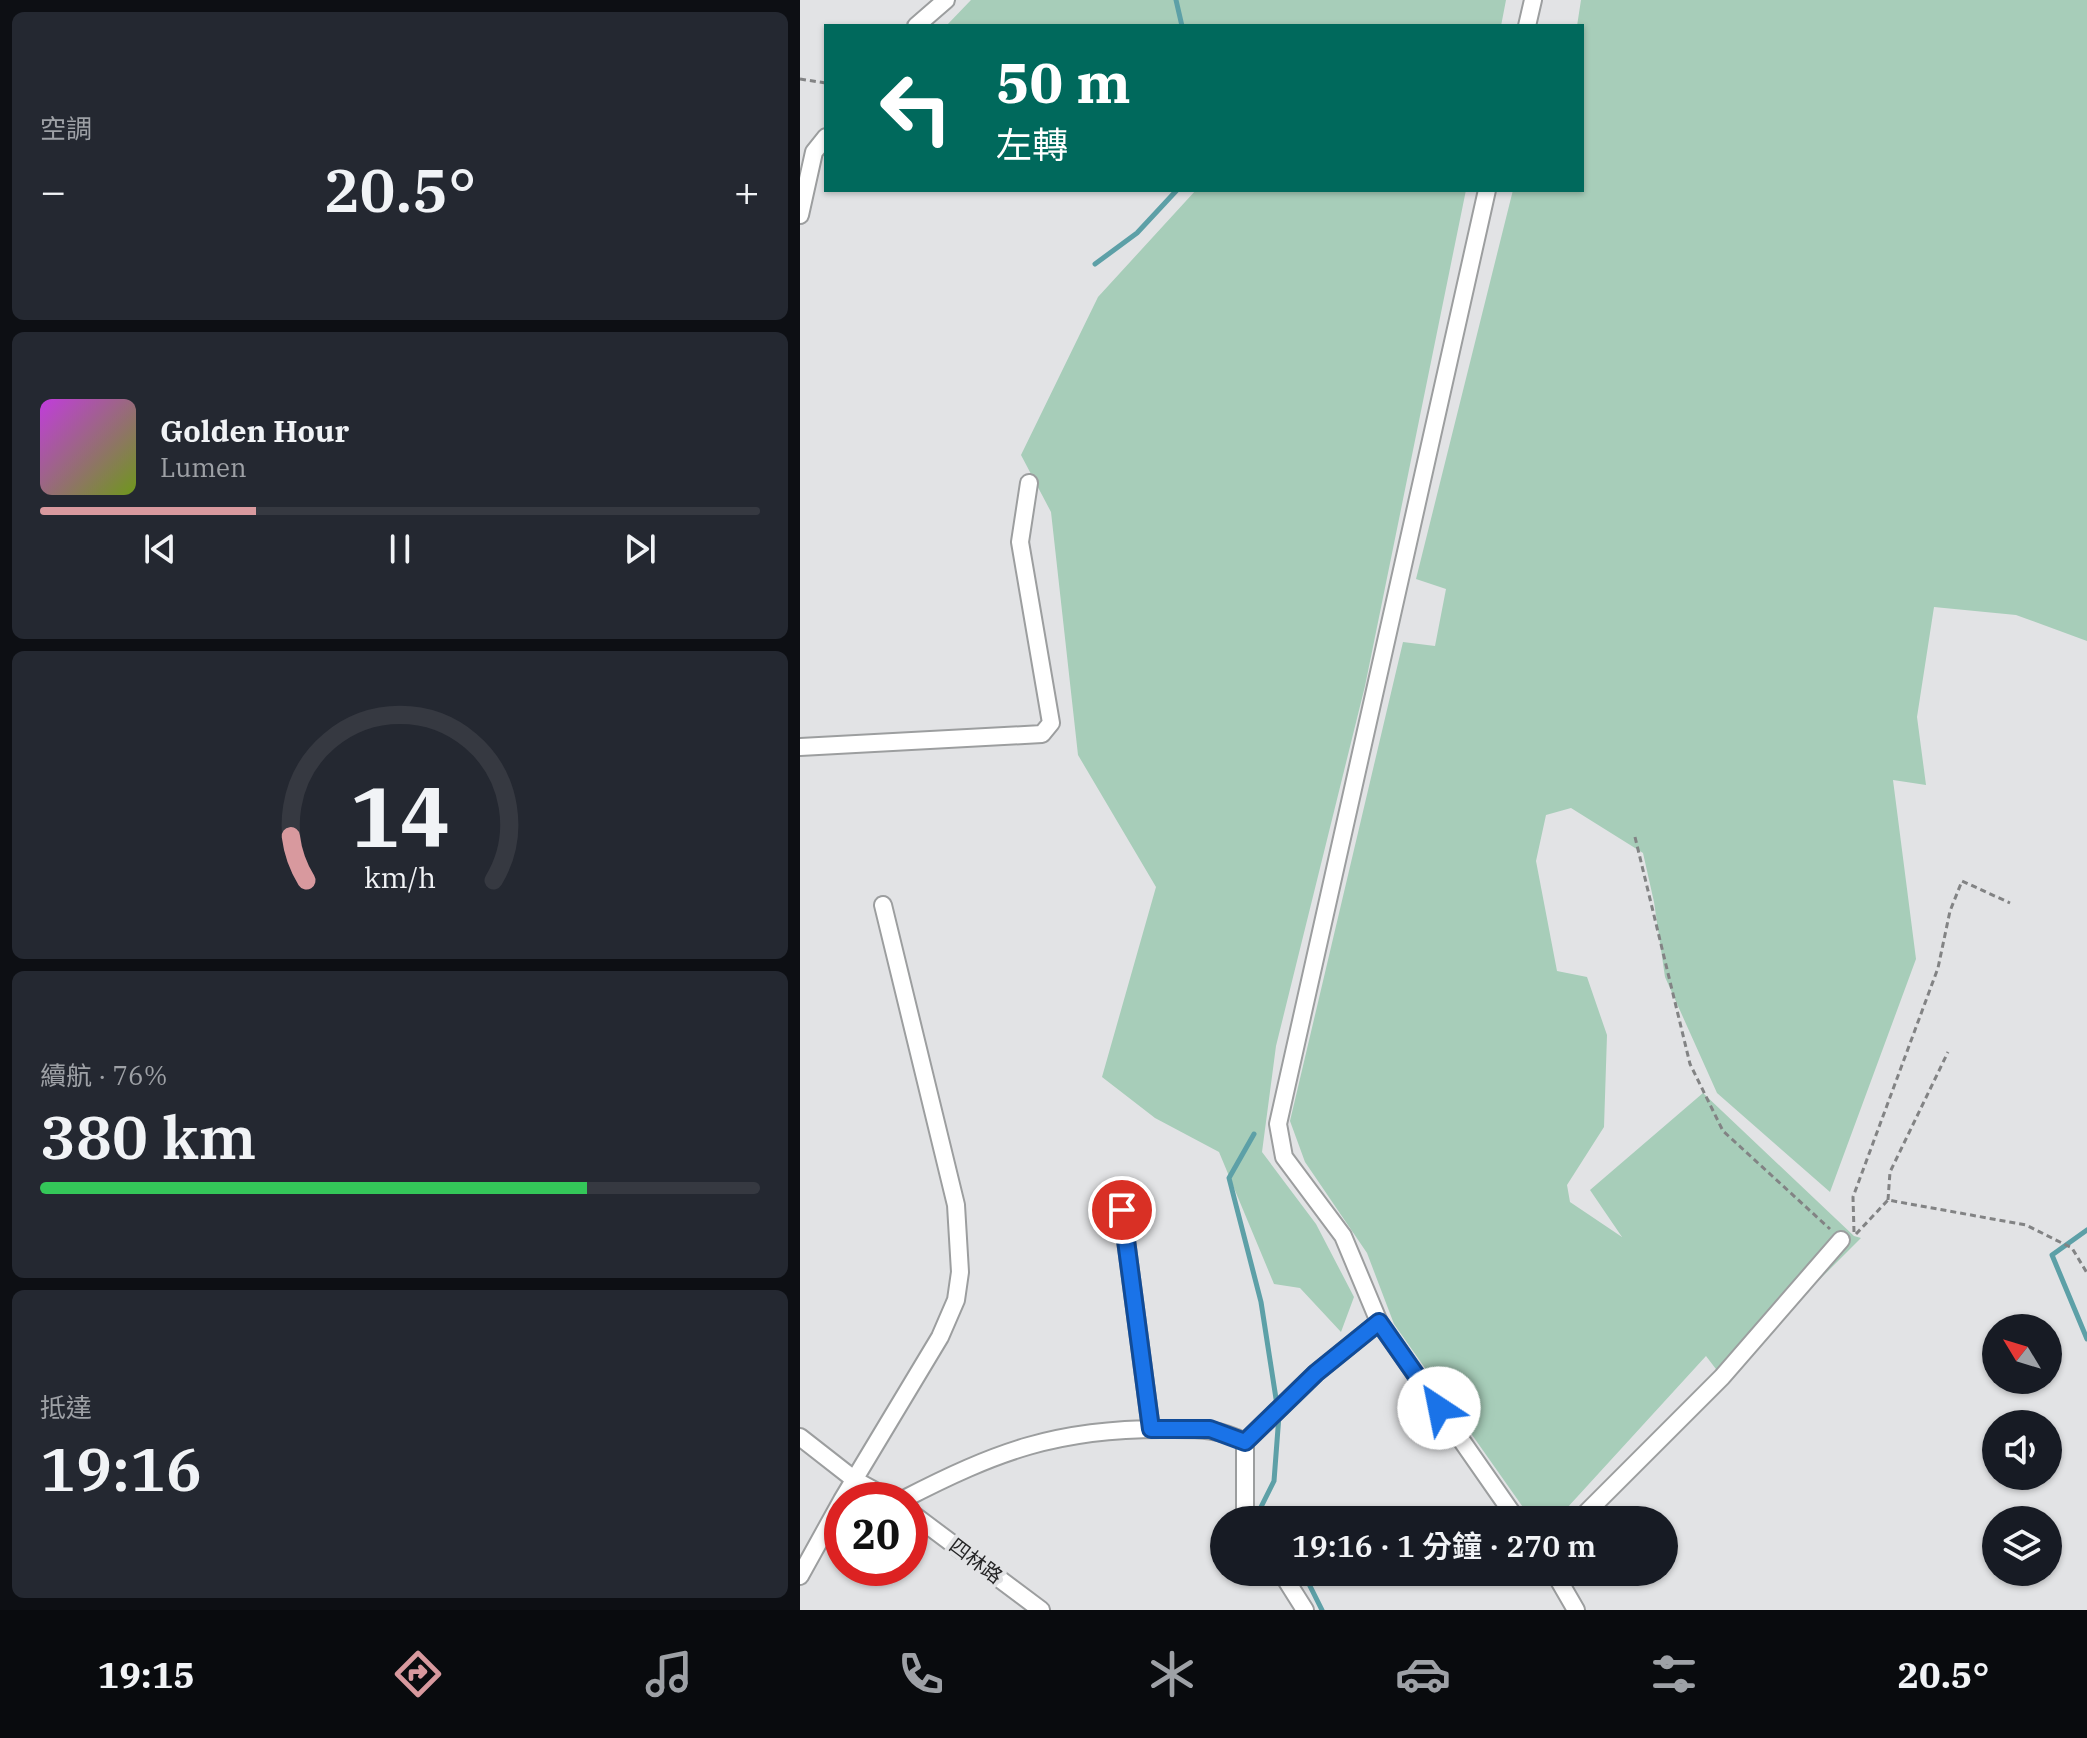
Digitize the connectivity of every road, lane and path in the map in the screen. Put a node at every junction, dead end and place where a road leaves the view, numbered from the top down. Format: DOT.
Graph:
graph roads {
  1 [pos="946,0"];
  2 [pos="1533,0"];
  3 [pos="918,24"];
  4 [pos="1527,24"];
  5 [pos="800,79"];
  6 [pos="824,83"];
  7 [pos="824,140"];
  8 [pos="1487,192"];
  9 [pos="800,215"];
  10 [pos="1029,483"];
  11 [pos="800,747"];
  12 [pos="1635,837"];
  13 [pos="2010,903"];
  14 [pos="883,905"];
  15 [pos="1948,1052"];
  16 [pos="1888,1200"];
  17 [pos="1122,1210"];
  18 [pos="1841,1240"];
  19 [pos="2087,1273"];
  20 [pos="1379,1322"];
  21 [pos="1151,1429"];
  22 [pos="800,1437"];
  23 [pos="1245,1442"];
  24 [pos="855,1480"];
  25 [pos="859,1482"];
  26 [pos="928,1486"];
  27 [pos="1245,1506"];
  28 [pos="1507,1506"];
  29 [pos="1593,1506"];
  30 [pos="928,1525"];
  31 [pos="824,1533"];
  32 [pos="800,1576"];
  33 [pos="1290,1586"];
  34 [pos="1562,1586"];
  35 [pos="1041,1610"];
  36 [pos="1305,1610"];
  37 [pos="1576,1610"];
  1 -- 3 [label="street"];
  2 -- 4 [label="street"];
  5 -- 6 [label="path"];
  7 -- 9 [label="street"];
  8 -- 20 [label="street"];
  10 -- 11 [label="street"];
  12 -- 18 [label="path"];
  13 -- 16 [label="path"];
  14 -- 24 [label="street"];
  15 -- 16 [label="path"];
  16 -- 19 [label="path"];
  17 -- 21 [label="street"];
  18 -- 29 [label="street"];
  20 -- 23 [label="street"];
  20 -- 28 [label="street"];
  21 -- 23 [label="street"];
  21 -- 26 [label="street"];
  22 -- 24 [label="street"];
  23 -- 27 [label="street"];
  24 -- 25 [label="street"];
  30 -- 35 [label="street, 四林路"];
  31 -- 32 [label="street"];
  33 -- 36 [label="street"];
  34 -- 37 [label="street"];
}
